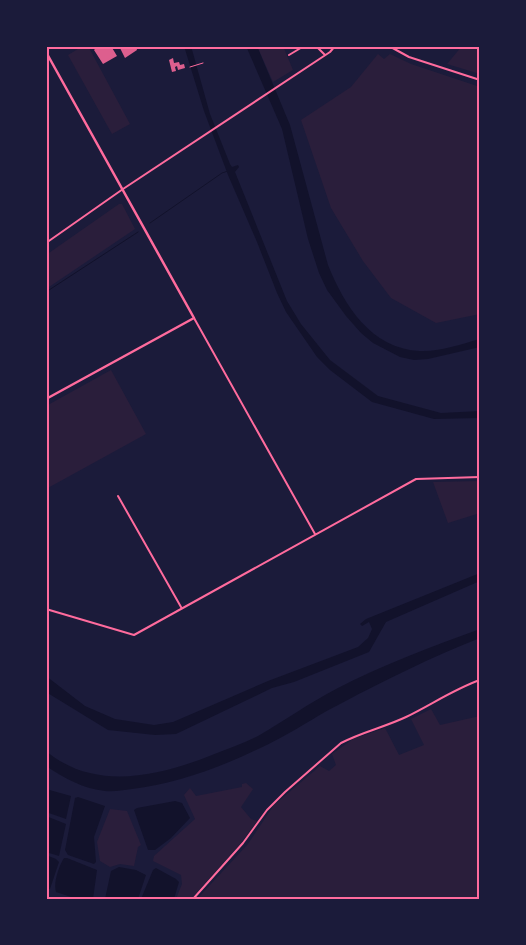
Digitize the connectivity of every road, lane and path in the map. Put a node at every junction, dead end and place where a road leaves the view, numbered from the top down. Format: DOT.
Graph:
graph roads {
  1 [pos="316,46"];
  2 [pos="335,46"];
  3 [pos="389,46"];
  4 [pos="302,47"];
  5 [pos="46,52"];
  6 [pos="288,55"];
  7 [pos="326,55"];
  8 [pos="203,63"];
  9 [pos="190,67"];
  10 [pos="480,80"];
  11 [pos="123,190"];
  12 [pos="46,243"];
  13 [pos="194,318"];
  14 [pos="46,399"];
  15 [pos="480,477"];
  16 [pos="118,496"];
  17 [pos="315,534"];
  18 [pos="181,608"];
  19 [pos="46,609"];
  20 [pos="480,680"];
  21 [pos="194,899"];
  1 -- 7 [label="street"];
  2 -- 7 [label="street"];
  3 -- 10 [label="street"];
  4 -- 6 [label="street"];
  5 -- 11 [label="street"];
  7 -- 11 [label="street"];
  8 -- 9 [label="street"];
  11 -- 12 [label="street"];
  11 -- 13 [label="street"];
  13 -- 14 [label="street"];
  13 -- 17 [label="street"];
  15 -- 17 [label="street"];
  16 -- 18 [label="street"];
  17 -- 18 [label="street"];
  18 -- 19 [label="street"];
  20 -- 21 [label="street"];
}
